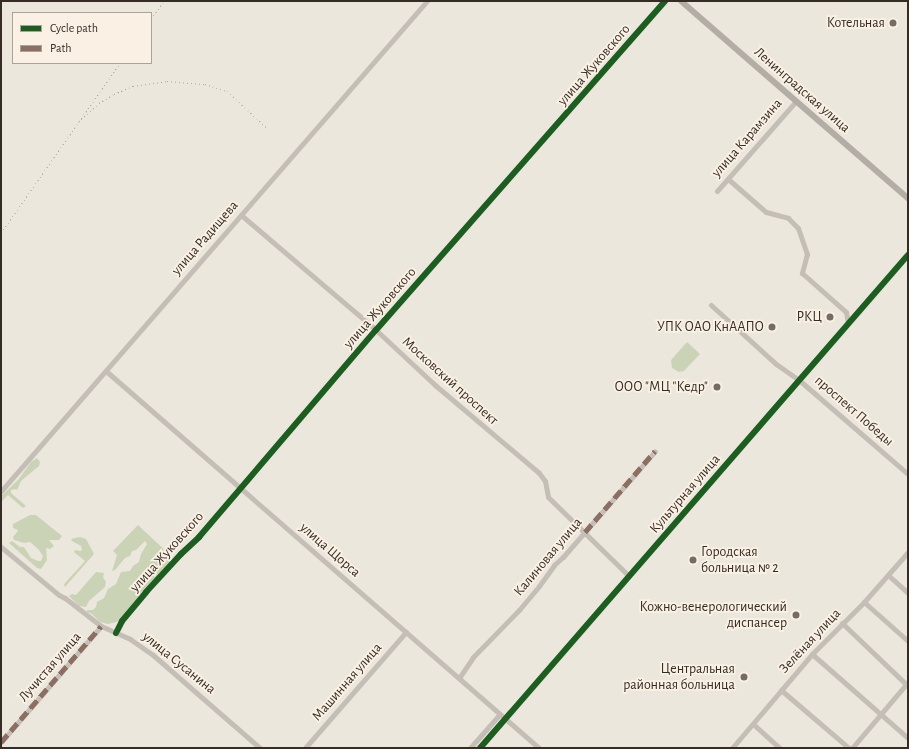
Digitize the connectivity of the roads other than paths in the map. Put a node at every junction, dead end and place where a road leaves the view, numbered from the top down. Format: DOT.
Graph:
graph roads {
  1 [pos="427,1"];
  2 [pos="665,1"];
  3 [pos="681,1"];
  4 [pos="796,101"];
  5 [pos="728,179"];
  6 [pos="717,191"];
  7 [pos="908,198"];
  8 [pos="241,215"];
  9 [pos="908,255"];
  10 [pos="711,305"];
  11 [pos="848,323"];
  12 [pos="376,330"];
  13 [pos="106,371"];
  14 [pos="800,380"];
  15 [pos="655,451"];
  16 [pos="908,474"];
  17 [pos="240,487"];
  18 [pos="1,491"];
  19 [pos="585,532"];
  20 [pos="1,547"];
  21 [pos="908,552"];
  22 [pos="888,575"];
  23 [pos="629,576"];
  24 [pos="908,592"];
  25 [pos="864,602"];
  26 [pos="842,623"];
  27 [pos="101,626"];
  28 [pos="406,632"];
  29 [pos="116,633"];
  30 [pos="908,641"];
  31 [pos="812,654"];
  32 [pos="459,678"];
  33 [pos="908,684"];
  34 [pos="781,690"];
  35 [pos="500,714"];
  36 [pos="881,714"];
  37 [pos="505,719"];
  38 [pos="753,724"];
  39 [pos="908,738"];
  40 [pos="1,742"];
  41 [pos="260,748"];
  42 [pos="305,748"];
  43 [pos="470,748"];
  44 [pos="480,748"];
  45 [pos="539,748"];
  46 [pos="732,748"];
  47 [pos="780,748"];
  48 [pos="850,748"];
  1 -- 8 [label="street, улица Радищева"];
  2 -- 12 [label="street, улица Жуковского"];
  3 -- 4 [label="main road, Ленинградская улица"];
  4 -- 5 [label="street, улица Карамзина"];
  4 -- 7 [label="main road, Ленинградская улица"];
  5 -- 6 [label="street, улица Карамзина"];
  5 -- 11 [label="street"];
  8 -- 12 [label="street, Московский проспект"];
  8 -- 13 [label="street, улица Радищева"];
  9 -- 11 [label="street, Культурная улица"];
  10 -- 14 [label="street, проспект Победы"];
  11 -- 14 [label="street, Культурная улица"];
  12 -- 17 [label="street, улица Жуковского"];
  12 -- 19 [label="street, Московский проспект"];
  13 -- 17 [label="street, улица Щорса"];
  13 -- 18 [label="street, улица Радищева"];
  14 -- 16 [label="street, проспект Победы"];
  14 -- 23 [label="street, Культурная улица"];
  15 -- 19 [label="street, Калиновая улица"];
  17 -- 28 [label="street, улица Щорса"];
  17 -- 29 [label="street, улица Жуковского"];
  19 -- 23 [label="street, Московский проспект"];
  19 -- 32 [label="street, Калиновая улица"];
  20 -- 27 [label="street, улица Сусанина"];
  21 -- 22 [label="street, Зелёная улица"];
  22 -- 24 [label="street"];
  22 -- 25 [label="street, Зелёная улица"];
  23 -- 37 [label="street, Культурная улица"];
  25 -- 26 [label="street, Зелёная улица"];
  25 -- 30 [label="street"];
  26 -- 31 [label="street, Зелёная улица"];
  26 -- 33 [label="street"];
  27 -- 29 [label="street, улица Сусанина"];
  27 -- 40 [label="street, Лучистая улица"];
  28 -- 32 [label="street, улица Щорса"];
  28 -- 42 [label="street, Машинная улица"];
  29 -- 41 [label="street, улица Сусанина"];
  31 -- 34 [label="street, Зелёная улица"];
  31 -- 36 [label="street"];
  32 -- 35 [label="street, улица Щорса"];
  33 -- 36 [label="street"];
  34 -- 38 [label="street, Зелёная улица"];
  34 -- 48 [label="street"];
  35 -- 37 [label="street, улица Щорса"];
  35 -- 43 [label="street"];
  36 -- 39 [label="street"];
  36 -- 48 [label="street"];
  37 -- 44 [label="street, Культурная улица"];
  37 -- 45 [label="street, улица Щорса"];
  38 -- 46 [label="street, Зелёная улица"];
  38 -- 47 [label="street"];
}
